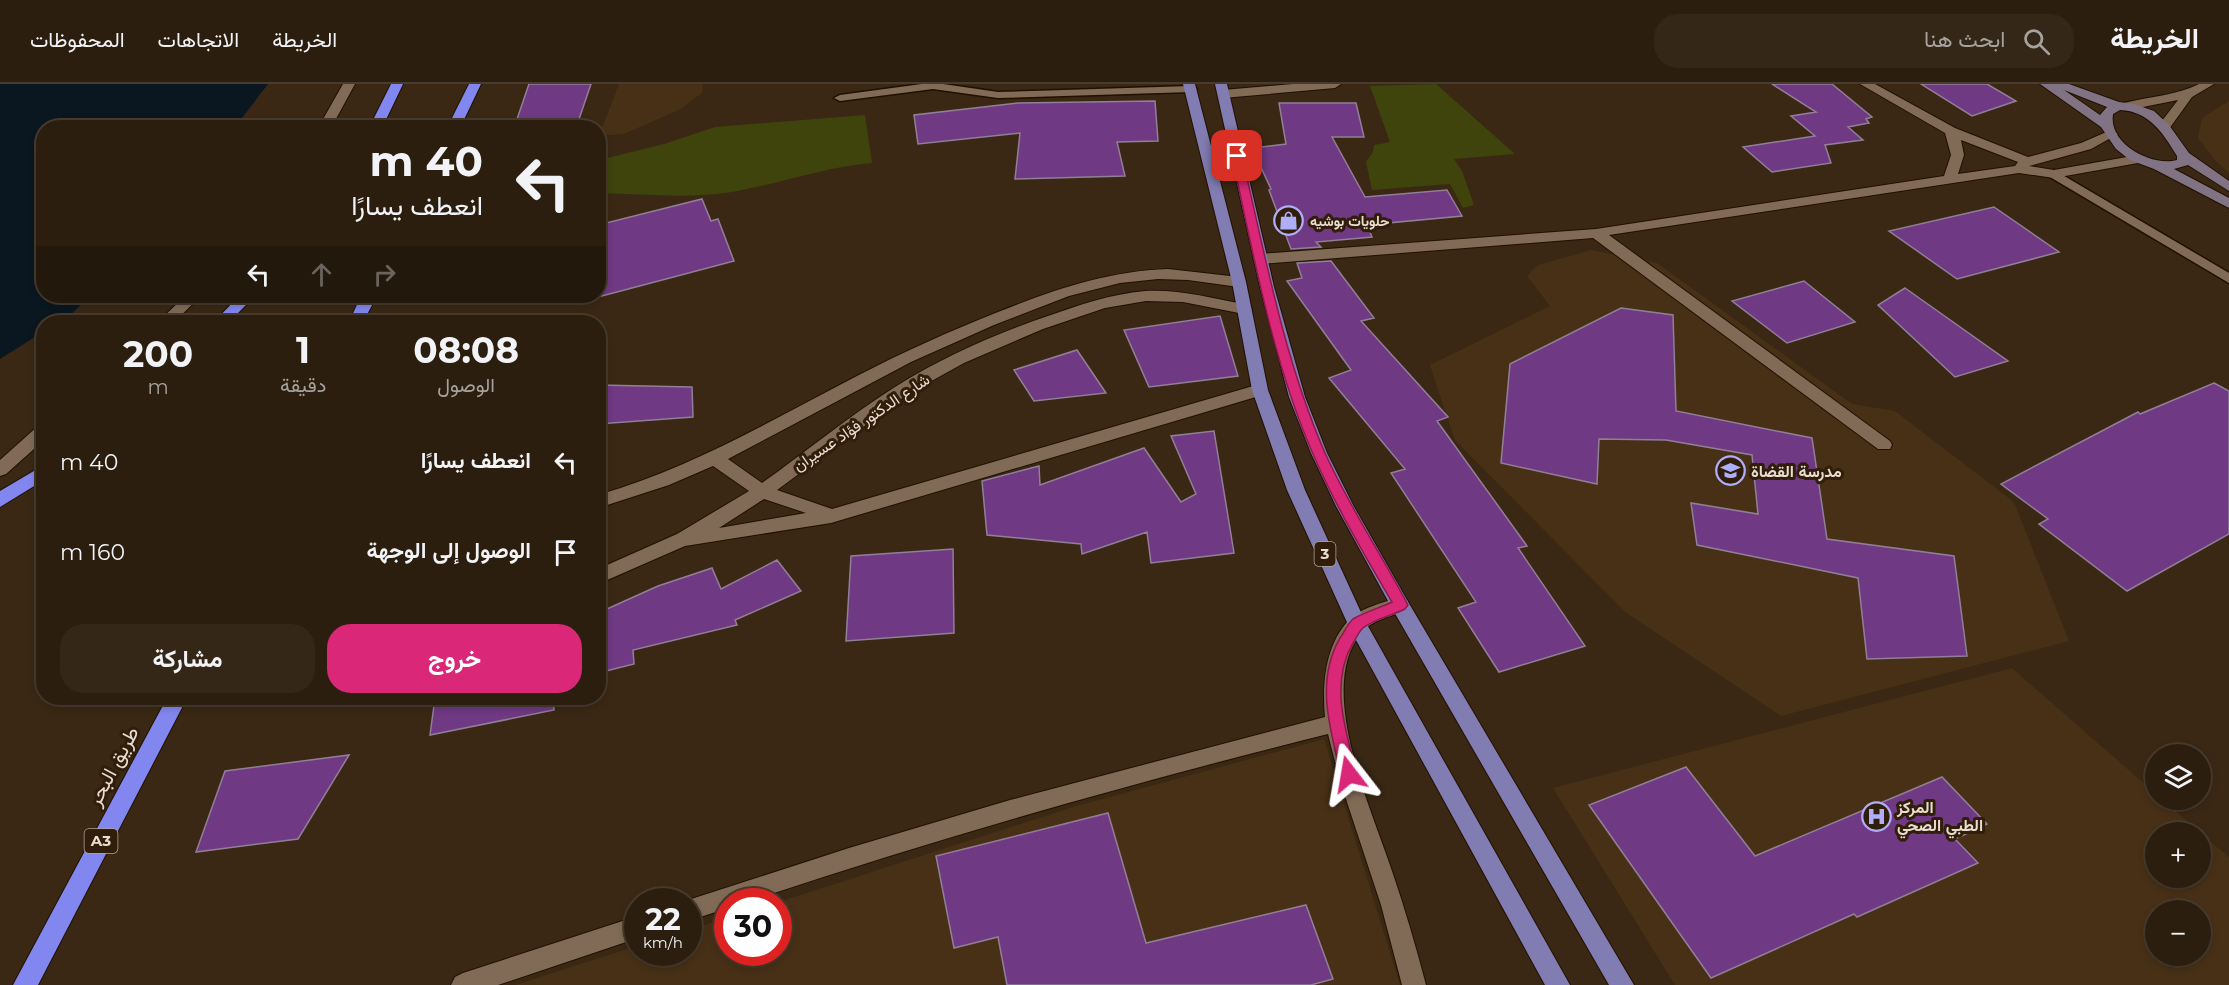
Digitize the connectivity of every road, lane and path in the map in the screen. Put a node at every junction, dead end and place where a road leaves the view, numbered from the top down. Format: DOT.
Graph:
graph roads {
  1 [pos="349,84"];
  2 [pos="397,84"];
  3 [pos="475,84"];
  4 [pos="1335,84"];
  5 [pos="1866,84"];
  6 [pos="2046,84"];
  7 [pos="2058,84"];
  8 [pos="2208,84"];
  9 [pos="1190,87"];
  10 [pos="1222,89"];
  11 [pos="2187,95"];
  12 [pos="840,98"];
  13 [pos="2123,106"];
  14 [pos="329,120"];
  15 [pos="379,120"];
  16 [pos="457,120"];
  17 [pos="2164,126"];
  18 [pos="2108,129"];
  19 [pos="1950,131"];
  20 [pos="2184,156"];
  21 [pos="2138,159"];
  22 [pos="2023,165"];
  23 [pos="2158,166"];
  24 [pos="2054,174"];
  25 [pos="1949,179"];
  26 [pos="2229,187"];
  27 [pos="2229,204"];
  28 [pos="1596,233"];
  29 [pos="1260,259"];
  30 [pos="2229,279"];
  31 [pos="1239,282"];
  32 [pos="185,303"];
  33 [pos="240,303"];
  34 [pos="1244,309"];
  35 [pos="173,315"];
  36 [pos="228,315"];
  37 [pos="1260,390"];
  38 [pos="36,437"];
  39 [pos="1884,445"];
  40 [pos="714,458"];
  41 [pos="0,470"];
  42 [pos="36,476"];
  43 [pos="763,492"];
  44 [pos="606,498"];
  45 [pos="0,500"];
  46 [pos="831,516"];
  47 [pos="676,542"];
  48 [pos="606,573"];
  49 [pos="1400,605"];
  50 [pos="1357,624"];
  51 [pos="173,705"];
  52 [pos="1336,723"];
  53 [pos="702,906"];
  54 [pos="624,932"];
  55 [pos="25,985"];
  56 [pos="463,985"];
  57 [pos="1414,985"];
  58 [pos="1558,985"];
  59 [pos="1622,985"];
  1 -- 14 [label="street"];
  2 -- 15 [label="highway"];
  3 -- 16 [label="highway"];
  4 -- 10 [label="street"];
  5 -- 19 [label="street"];
  6 -- 18 [label="street"];
  7 -- 13 [label="street"];
  8 -- 11 [label="street"];
  9 -- 12 [label="lane"];
  9 -- 31 [label="main road, 3"];
  10 -- 29 [label="main road"];
  11 -- 13 [label="street"];
  11 -- 17 [label="street"];
  13 -- 17 [label="street"];
  13 -- 18 [label="street"];
  17 -- 20 [label="street"];
  18 -- 21 [label="street"];
  18 -- 22 [label="street"];
  19 -- 22 [label="street"];
  19 -- 25 [label="street"];
  20 -- 23 [label="street"];
  20 -- 26 [label="street"];
  21 -- 23 [label="street"];
  21 -- 24 [label="street"];
  22 -- 24 [label="street"];
  22 -- 25 [label="street"];
  23 -- 27 [label="street"];
  24 -- 30 [label="lane"];
  25 -- 28 [label="street"];
  28 -- 29 [label="street"];
  28 -- 39 [label="street"];
  29 -- 49 [label="main road"];
  31 -- 34 [label="main road, 3"];
  31 -- 40 [label="street"];
  32 -- 35 [label="street"];
  33 -- 36 [label="highway"];
  34 -- 37 [label="main road, 3"];
  34 -- 43 [label="street, شارع الدكتور فؤاد عسيران"];
  37 -- 46 [label="street"];
  37 -- 50 [label="main road, 3"];
  38 -- 41 [label="street"];
  40 -- 43 [label="street"];
  40 -- 44 [label="street"];
  42 -- 45 [label="highway"];
  43 -- 46 [label="street"];
  43 -- 47 [label="street, شارع الدكتور فؤاد عسيران"];
  46 -- 47 [label="street"];
  47 -- 48 [label="street, شارع الدكتور فؤاد عسيران"];
  49 -- 50 [label="street"];
  49 -- 59 [label="main road"];
  50 -- 52 [label="street"];
  50 -- 58 [label="main road, 3"];
  51 -- 55 [label="highway, طريق البحر / A3"];
  52 -- 53 [label="street"];
  52 -- 57 [label="street"];
  54 -- 56 [label="street"];
}
